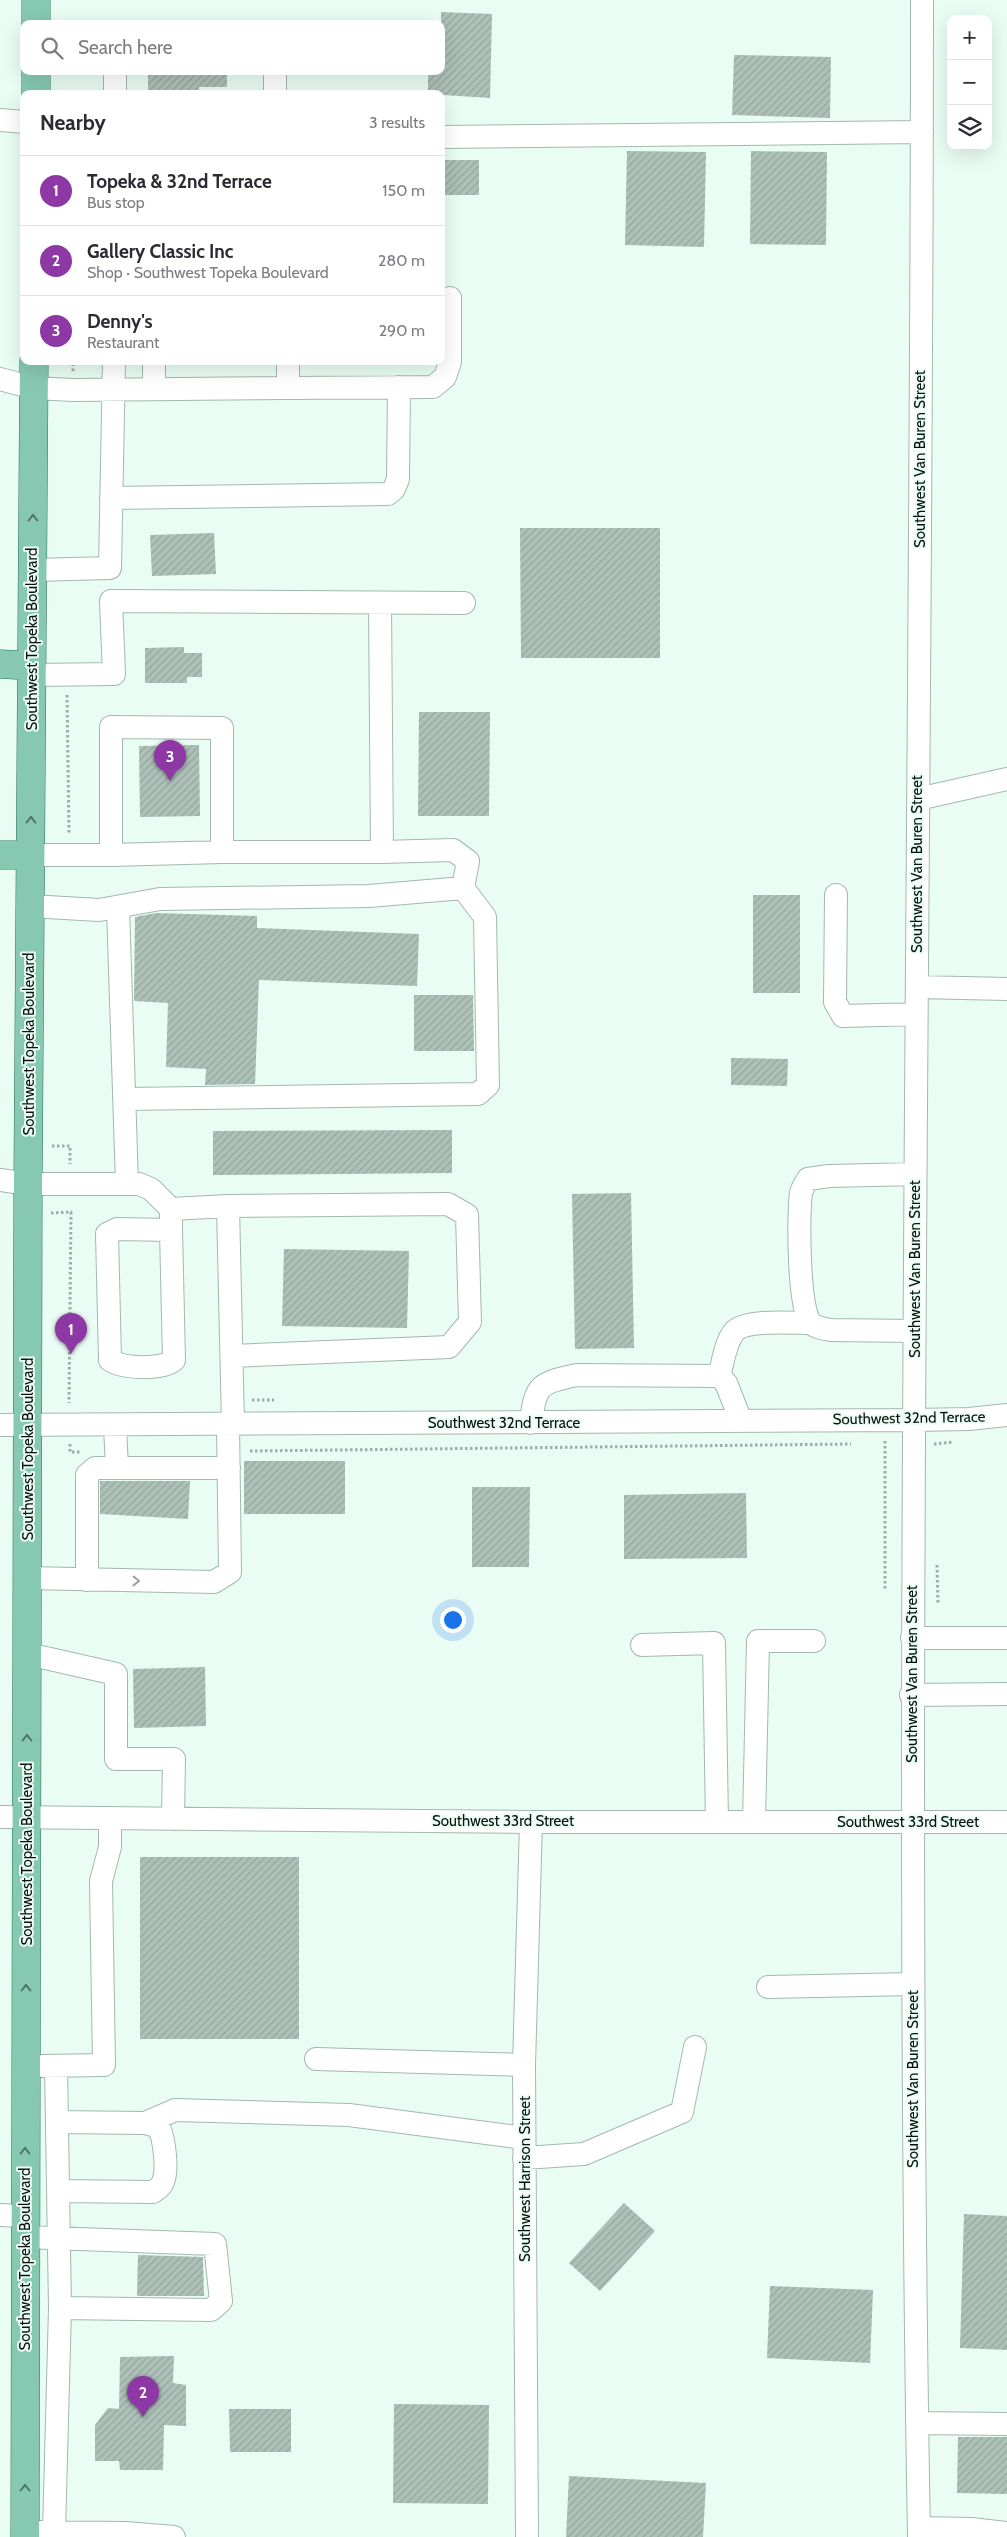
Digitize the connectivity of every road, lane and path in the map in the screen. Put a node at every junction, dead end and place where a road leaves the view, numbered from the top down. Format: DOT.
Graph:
graph roads {
  1 [pos="36,0"];
  2 [pos="922,0"];
  3 [pos="36,20"];
  4 [pos="36,75"];
  5 [pos="115,75"];
  6 [pos="275,75"];
  7 [pos="36,90"];
  8 [pos="114,90"];
  9 [pos="276,90"];
  10 [pos="0,120"];
  11 [pos="20,122"];
  12 [pos="922,132"];
  13 [pos="445,137"];
  14 [pos="450,298"];
  15 [pos="34,365"];
  16 [pos="114,365"];
  17 [pos="154,365"];
  18 [pos="288,365"];
  19 [pos="0,378"];
  20 [pos="34,388"];
  21 [pos="288,388"];
  22 [pos="399,388"];
  23 [pos="154,389"];
  24 [pos="114,390"];
  25 [pos="111,498"];
  26 [pos="110,568"];
  27 [pos="33,570"];
  28 [pos="111,601"];
  29 [pos="380,603"];
  30 [pos="464,603"];
  31 [pos="0,664"];
  32 [pos="32,671"];
  33 [pos="67,691"];
  34 [pos="1007,779"];
  35 [pos="918,800"];
  36 [pos="69,835"];
  37 [pos="222,852"];
  38 [pos="382,852"];
  39 [pos="0,854"];
  40 [pos="30,854"];
  41 [pos="111,854"];
  42 [pos="463,888"];
  43 [pos="836,895"];
  44 [pos="30,906"];
  45 [pos="118,908"];
  46 [pos="916,987"];
  47 [pos="1007,989"];
  48 [pos="916,1014"];
  49 [pos="124,1099"];
  50 [pos="915,1174"];
  51 [pos="0,1180"];
  52 [pos="28,1184"];
  53 [pos="127,1184"];
  54 [pos="228,1206"];
  55 [pos="171,1219"];
  56 [pos="810,1323"];
  57 [pos="914,1331"];
  58 [pos="232,1356"];
  59 [pos="719,1376"];
  60 [pos="1007,1415"];
  61 [pos="884,1420"];
  62 [pos="914,1420"];
  63 [pos="741,1421"];
  64 [pos="530,1422"];
  65 [pos="0,1425"];
  66 [pos="29,1425"];
  67 [pos="231,1425"];
  68 [pos="115,1426"];
  69 [pos="117,1468"];
  70 [pos="229,1468"];
  71 [pos="28,1578"];
  72 [pos="87,1580"];
  73 [pos="885,1590"];
  74 [pos="912,1638"];
  75 [pos="1007,1638"];
  76 [pos="814,1640"];
  77 [pos="642,1645"];
  78 [pos="28,1654"];
  79 [pos="1007,1694"];
  80 [pos="912,1695"];
  81 [pos="13,1817"];
  82 [pos="110,1818"];
  83 [pos="173,1819"];
  84 [pos="530,1822"];
  85 [pos="717,1822"];
  86 [pos="754,1822"];
  87 [pos="912,1822"];
  88 [pos="1007,1822"];
  89 [pos="913,1984"];
  90 [pos="768,1987"];
  91 [pos="695,2047"];
  92 [pos="316,2059"];
  93 [pos="524,2065"];
  94 [pos="26,2066"];
  95 [pos="56,2066"];
  96 [pos="57,2122"];
  97 [pos="145,2123"];
  98 [pos="524,2148"];
  99 [pos="58,2191"];
  100 [pos="17,2223"];
  101 [pos="59,2239"];
  102 [pos="60,2308"];
  103 [pos="917,2423"];
  104 [pos="1007,2424"];
  105 [pos="54,2532"];
  106 [pos="919,2533"];
  107 [pos="1007,2533"];
  108 [pos="25,2534"];
  109 [pos="174,2537"];
  110 [pos="527,2537"];
  1 -- 3 [label="main road"];
  2 -- 12 [label="street, Southwest Van Buren Street"];
  4 -- 7 [label="main road"];
  5 -- 8 [label="street"];
  6 -- 9 [label="street"];
  10 -- 11 [label="street"];
  12 -- 13 [label="street"];
  12 -- 35 [label="street, Southwest Van Buren Street"];
  14 -- 22 [label="street"];
  15 -- 20 [label="main road, Southwest Topeka Boulevard"];
  16 -- 24 [label="street"];
  17 -- 23 [label="street"];
  18 -- 21 [label="street"];
  19 -- 20 [label="street"];
  20 -- 24 [label="street"];
  27 -- 20 [label="main road, Southwest Topeka Boulevard, one-way"];
  21 -- 22 [label="street"];
  21 -- 23 [label="street"];
  22 -- 25 [label="street"];
  23 -- 24 [label="street"];
  24 -- 25 [label="street"];
  25 -- 26 [label="street"];
  26 -- 27 [label="street"];
  26 -- 28 [label="street"];
  27 -- 32 [label="main road, Southwest Topeka Boulevard"];
  28 -- 29 [label="street"];
  28 -- 32 [label="street"];
  29 -- 30 [label="street"];
  29 -- 38 [label="street"];
  31 -- 32 [label="main road"];
  40 -- 32 [label="main road, Southwest Topeka Boulevard, one-way"];
  33 -- 36 [label="path"];
  34 -- 35 [label="street"];
  35 -- 46 [label="street, Southwest Van Buren Street"];
  37 -- 38 [label="street"];
  37 -- 41 [label="street"];
  37 -- 41 [label="street"];
  38 -- 42 [label="street"];
  39 -- 40 [label="main road"];
  40 -- 41 [label="street"];
  40 -- 44 [label="main road, Southwest Topeka Boulevard"];
  42 -- 45 [label="street"];
  42 -- 49 [label="street"];
  43 -- 48 [label="street"];
  44 -- 45 [label="street"];
  44 -- 52 [label="main road, Southwest Topeka Boulevard"];
  45 -- 49 [label="street"];
  46 -- 47 [label="street"];
  46 -- 48 [label="street, Southwest Van Buren Street"];
  48 -- 50 [label="street, Southwest Van Buren Street"];
  49 -- 53 [label="street"];
  50 -- 56 [label="street"];
  50 -- 57 [label="street, Southwest Van Buren Street"];
  51 -- 52 [label="street"];
  52 -- 53 [label="street"];
  52 -- 66 [label="main road, Southwest Topeka Boulevard"];
  53 -- 55 [label="street"];
  54 -- 55 [label="street"];
  54 -- 58 [label="street"];
  54 -- 58 [label="street"];
  55 -- 55 [label="street"];
  56 -- 57 [label="street"];
  56 -- 59 [label="street"];
  57 -- 62 [label="street, Southwest Van Buren Street"];
  58 -- 67 [label="street"];
  59 -- 63 [label="street"];
  59 -- 64 [label="street"];
  60 -- 62 [label="street, Southwest 32nd Terrace"];
  61 -- 62 [label="street, Southwest 32nd Terrace"];
  61 -- 63 [label="street, Southwest 32nd Terrace"];
  61 -- 73 [label="path"];
  62 -- 74 [label="street, Southwest Van Buren Street"];
  63 -- 64 [label="street, Southwest 32nd Terrace"];
  64 -- 67 [label="street, Southwest 32nd Terrace"];
  65 -- 66 [label="street, Southwest 32nd Terrace"];
  66 -- 68 [label="street, Southwest 32nd Terrace"];
  66 -- 71 [label="main road, Southwest Topeka Boulevard"];
  67 -- 68 [label="street, Southwest 32nd Terrace"];
  67 -- 70 [label="street"];
  68 -- 69 [label="street"];
  69 -- 70 [label="street"];
  69 -- 72 [label="street"];
  72 -- 70 [label="street, one-way"];
  71 -- 72 [label="street"];
  71 -- 78 [label="main road, Southwest Topeka Boulevard"];
  74 -- 75 [label="street"];
  74 -- 80 [label="street, Southwest Van Buren Street"];
  76 -- 86 [label="street"];
  77 -- 85 [label="street"];
  81 -- 78 [label="main road, Southwest Topeka Boulevard, one-way"];
  78 -- 83 [label="street"];
  79 -- 80 [label="street"];
  80 -- 87 [label="street, Southwest Van Buren Street"];
  81 -- 82 [label="street, Southwest 33rd Street"];
  94 -- 81 [label="main road, Southwest Topeka Boulevard, one-way"];
  82 -- 83 [label="street, Southwest 33rd Street"];
  82 -- 95 [label="street"];
  83 -- 84 [label="street, Southwest 33rd Street"];
  84 -- 85 [label="street, Southwest 33rd Street"];
  84 -- 93 [label="street, Southwest Harrison Street"];
  85 -- 86 [label="street, Southwest 33rd Street"];
  86 -- 87 [label="street, Southwest 33rd Street"];
  87 -- 88 [label="street, Southwest 33rd Street"];
  87 -- 89 [label="street, Southwest Van Buren Street"];
  89 -- 90 [label="street"];
  89 -- 103 [label="street, Southwest Van Buren Street"];
  91 -- 98 [label="street"];
  92 -- 93 [label="street"];
  93 -- 98 [label="street, Southwest Harrison Street"];
  94 -- 95 [label="street"];
  100 -- 94 [label="main road, Southwest Topeka Boulevard, one-way"];
  95 -- 96 [label="street"];
  96 -- 97 [label="street"];
  96 -- 99 [label="street"];
  97 -- 98 [label="street"];
  97 -- 99 [label="street"];
  98 -- 110 [label="street, Southwest Harrison Street"];
  99 -- 101 [label="street"];
  100 -- 101 [label="street"];
  108 -- 100 [label="main road, Southwest Topeka Boulevard, one-way"];
  101 -- 102 [label="street"];
  101 -- 102 [label="street"];
  102 -- 105 [label="street"];
  103 -- 104 [label="street"];
  103 -- 106 [label="street, Southwest Van Buren Street"];
  105 -- 108 [label="street"];
  105 -- 109 [label="street"];
  106 -- 107 [label="street"];
}
